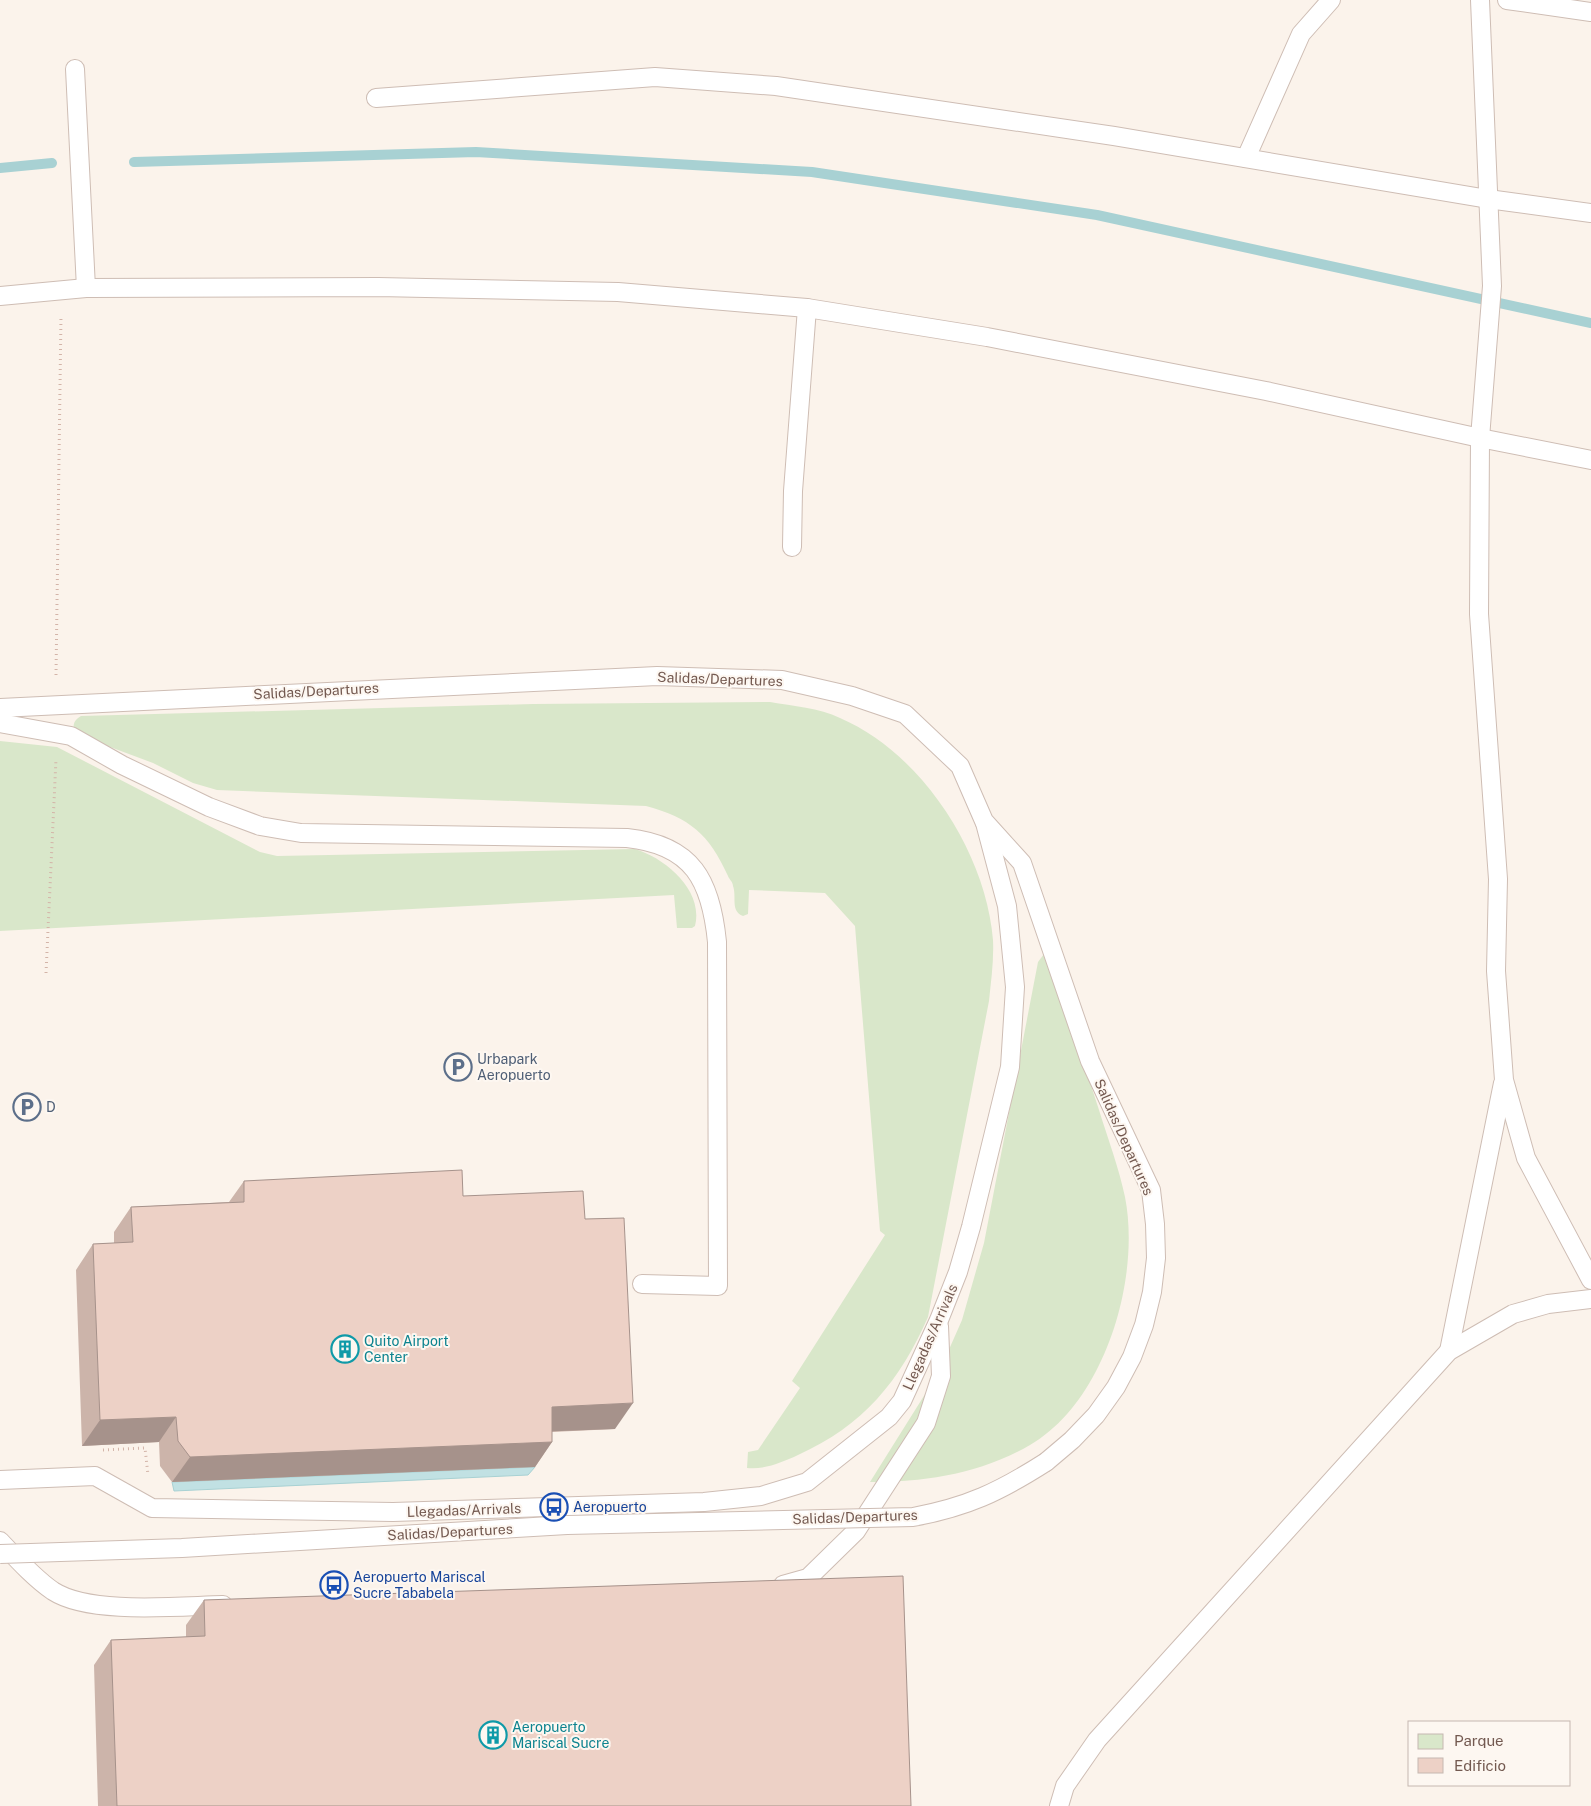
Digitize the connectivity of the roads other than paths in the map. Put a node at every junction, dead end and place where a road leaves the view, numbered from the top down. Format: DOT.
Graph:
graph roads {
  1 [pos="1331,0"];
  2 [pos="1480,0"];
  3 [pos="1507,0"];
  4 [pos="1591,12"];
  5 [pos="75,69"];
  6 [pos="376,98"];
  7 [pos="1246,158"];
  8 [pos="1488,199"];
  9 [pos="1591,213"];
  10 [pos="86,288"];
  11 [pos="0,296"];
  12 [pos="807,308"];
  13 [pos="1480,438"];
  14 [pos="1591,460"];
  15 [pos="792,547"];
  16 [pos="0,708"];
  17 [pos="0,723"];
  18 [pos="984,821"];
  19 [pos="1504,1080"];
  20 [pos="1591,1280"];
  21 [pos="642,1284"];
  22 [pos="1591,1298"];
  23 [pos="939,1320"];
  24 [pos="1449,1351"];
  25 [pos="0,1480"];
  26 [pos="0,1541"];
  27 [pos="0,1554"];
  28 [pos="768,1590"];
  29 [pos="243,1604"];
  30 [pos="1059,1806"];
  1 -- 7 [label="lane"];
  2 -- 8 [label="lane"];
  3 -- 4 [label="lane"];
  5 -- 10 [label="lane"];
  6 -- 7 [label="lane"];
  7 -- 8 [label="lane"];
  8 -- 9 [label="lane"];
  8 -- 13 [label="lane"];
  10 -- 11 [label="lane"];
  10 -- 12 [label="lane"];
  12 -- 13 [label="lane"];
  12 -- 15 [label="lane"];
  13 -- 14 [label="lane"];
  13 -- 19 [label="lane"];
  16 -- 18 [label="lane, Salidas/Departures"];
  17 -- 21 [label="lane"];
  18 -- 23 [label="lane, Llegadas/Arrivals"];
  18 -- 27 [label="lane, Salidas/Departures, bridge"];
  19 -- 20 [label="lane"];
  19 -- 24 [label="lane"];
  22 -- 24 [label="lane"];
  23 -- 25 [label="lane, Llegadas/Arrivals"];
  23 -- 28 [label="lane"];
  24 -- 30 [label="lane"];
  26 -- 29 [label="lane"];
}
